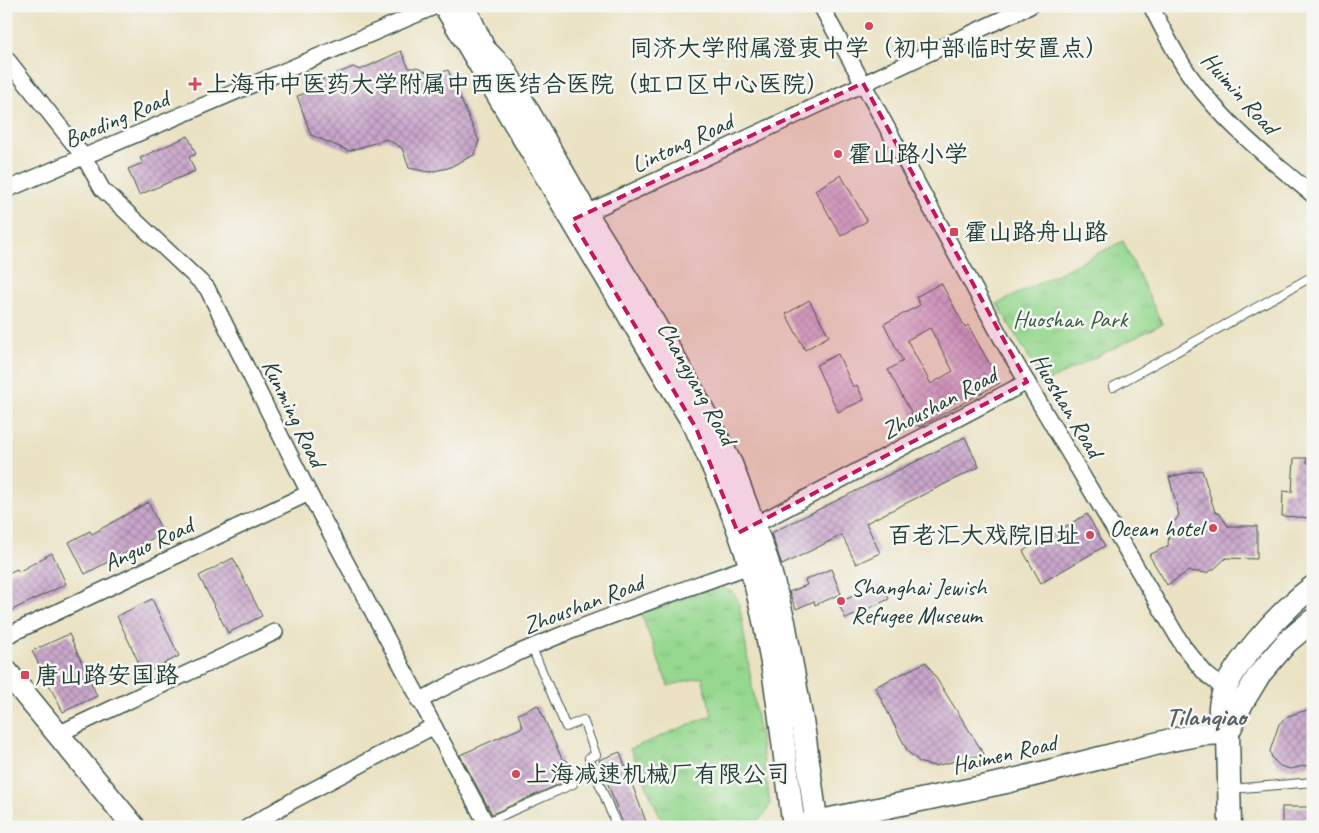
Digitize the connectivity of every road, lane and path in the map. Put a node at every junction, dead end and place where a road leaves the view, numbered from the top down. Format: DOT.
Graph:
graph roads {
  1 [pos="436,6"];
  2 [pos="445,6"];
  3 [pos="464,6"];
  4 [pos="821,6"];
  5 [pos="1030,6"];
  6 [pos="1151,6"];
  7 [pos="6,58"];
  8 [pos="863,83"];
  9 [pos="84,158"];
  10 [pos="6,190"];
  11 [pos="1313,195"];
  12 [pos="579,216"];
  13 [pos="1313,276"];
  14 [pos="1027,382"];
  15 [pos="1113,387"];
  16 [pos="309,493"];
  17 [pos="746,529"];
  18 [pos="759,563"];
  19 [pos="1313,587"];
  20 [pos="1313,620"];
  21 [pos="275,632"];
  22 [pos="6,636"];
  23 [pos="532,648"];
  24 [pos="6,671"];
  25 [pos="1233,696"];
  26 [pos="419,701"];
  27 [pos="434,726"];
  28 [pos="1228,733"];
  29 [pos="58,734"];
  30 [pos="564,764"];
  31 [pos="1313,782"];
  32 [pos="1229,789"];
  33 [pos="615,822"];
  34 [pos="486,825"];
  35 [pos="817,825"];
  36 [pos="134,827"];
  37 [pos="248,827"];
  38 [pos="793,827"];
  39 [pos="1230,827"];
  1 -- 9 [label="street, Baoding Road"];
  2 -- 12 [label="main road, Changyang Road"];
  3 -- 12 [label="main road, Changyang Road"];
  4 -- 8 [label="street, Huoshan Road"];
  5 -- 8 [label="street, Lintong Road"];
  6 -- 11 [label="street, Huimin Road"];
  7 -- 9 [label="street, Kunming Road"];
  8 -- 12 [label="street, Lintong Road"];
  8 -- 14 [label="street, Huoshan Road"];
  9 -- 10 [label="street, Baoding Road"];
  9 -- 16 [label="street, Kunming Road"];
  12 -- 17 [label="main road, Changyang Road"];
  13 -- 15 [label="lane"];
  14 -- 17 [label="street, Zhoushan Road"];
  14 -- 25 [label="street, Huoshan Road"];
  16 -- 22 [label="street, Anguo Road"];
  16 -- 26 [label="street, Kunming Road"];
  17 -- 18 [label="main road, Changyang Road"];
  18 -- 23 [label="street, Zhoushan Road"];
  18 -- 35 [label="main road, Changyang Road"];
  18 -- 38 [label="main road, Changyang Road"];
  19 -- 25 [label="main road"];
  20 -- 25 [label="main road"];
  21 -- 29 [label="street"];
  23 -- 26 [label="street, Zhoushan Road"];
  23 -- 33 [label="lane"];
  24 -- 29 [label="main road"];
  25 -- 28 [label="main road"];
  26 -- 27 [label="street, Kunming Road"];
  27 -- 34 [label="street, Kunming Road"];
  27 -- 37 [label="street"];
  28 -- 32 [label="main road"];
  28 -- 35 [label="main road, Haimen Road"];
  29 -- 36 [label="main road"];
  30 -- 34 [label="lane"];
  31 -- 32 [label="lane"];
  32 -- 39 [label="main road"];
  35 -- 38 [label="main road, Haimen Road"];
}
